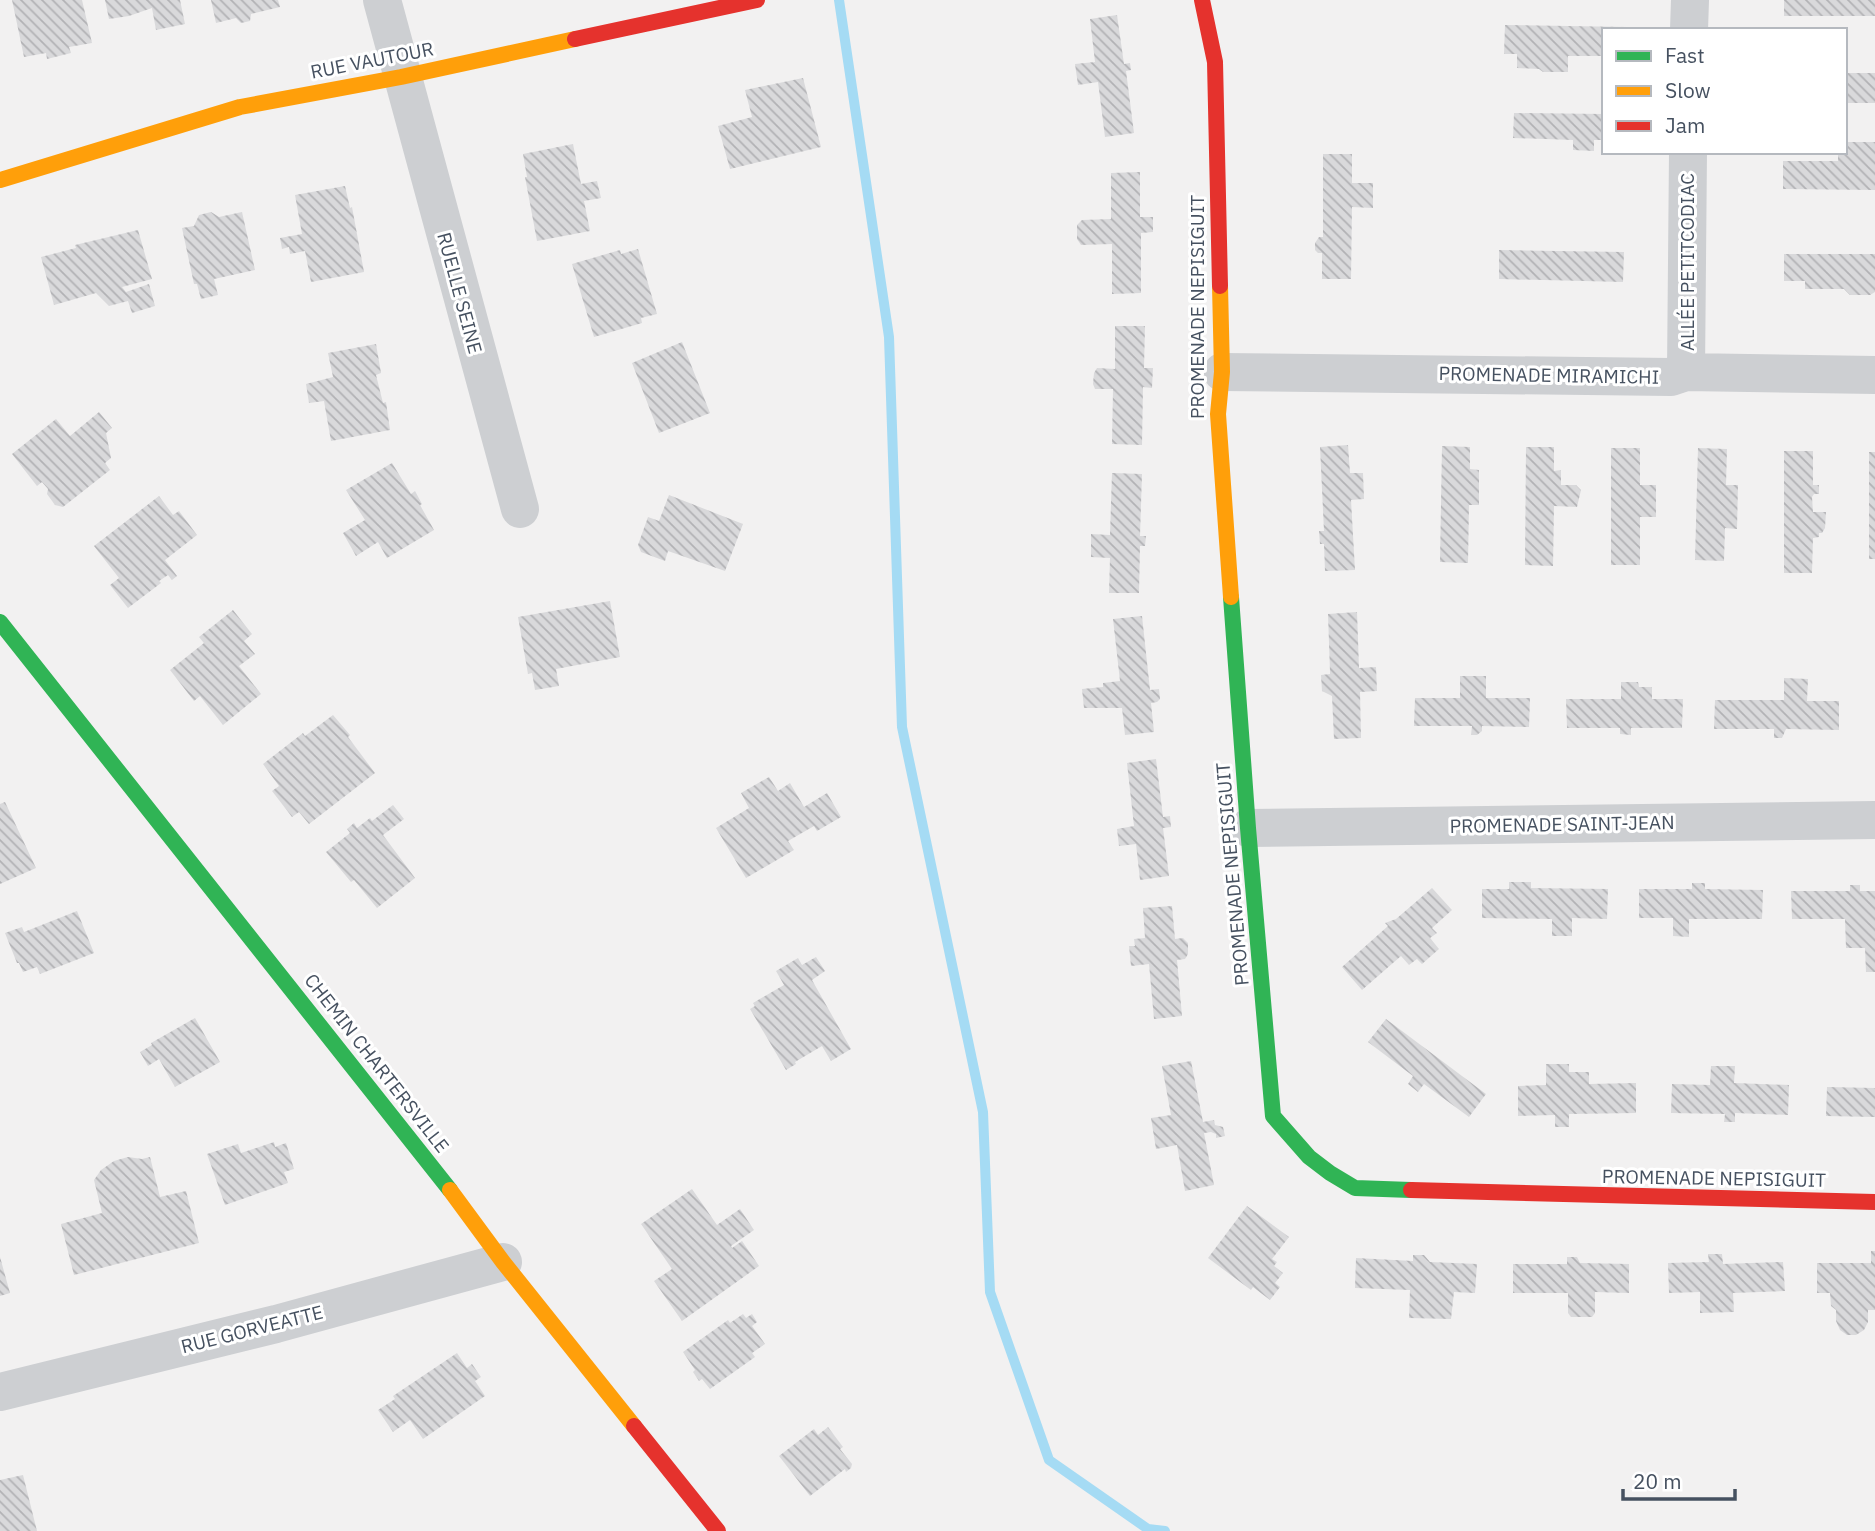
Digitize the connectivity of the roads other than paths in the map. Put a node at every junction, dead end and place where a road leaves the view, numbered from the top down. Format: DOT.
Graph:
graph roads {
  1 [pos="382,0"];
  2 [pos="757,0"];
  3 [pos="1202,0"];
  4 [pos="1690,0"];
  5 [pos="1689,28"];
  6 [pos="401,77"];
  7 [pos="1688,154"];
  8 [pos="0,180"];
  9 [pos="1222,372"];
  10 [pos="1686,372"];
  11 [pos="1875,375"];
  12 [pos="520,509"];
  13 [pos="0,622"];
  14 [pos="1875,820"];
  15 [pos="1248,828"];
  16 [pos="1875,1202"];
  17 [pos="503,1262"];
  18 [pos="0,1392"];
  19 [pos="718,1531"];
  1 -- 6 [label="street, RUELLE SEINE"];
  2 -- 6 [label="street, RUE VAUTOUR"];
  3 -- 9 [label="street, PROMENADE NEPISIGUIT"];
  4 -- 5 [label="street"];
  6 -- 8 [label="street, RUE VAUTOUR"];
  6 -- 12 [label="street, RUELLE SEINE"];
  7 -- 10 [label="street, ALLÉE PETITCODIAC"];
  9 -- 10 [label="street, PROMENADE MIRAMICHI"];
  9 -- 15 [label="street, PROMENADE NEPISIGUIT"];
  10 -- 11 [label="street, PROMENADE MIRAMICHI"];
  13 -- 17 [label="street, CHEMIN CHARTERSVILLE"];
  14 -- 15 [label="street, PROMENADE SAINT-JEAN"];
  15 -- 16 [label="street, PROMENADE NEPISIGUIT"];
  17 -- 18 [label="street, RUE GORVEATTE"];
  17 -- 19 [label="street, CHEMIN CHARTERSVILLE"];
}
